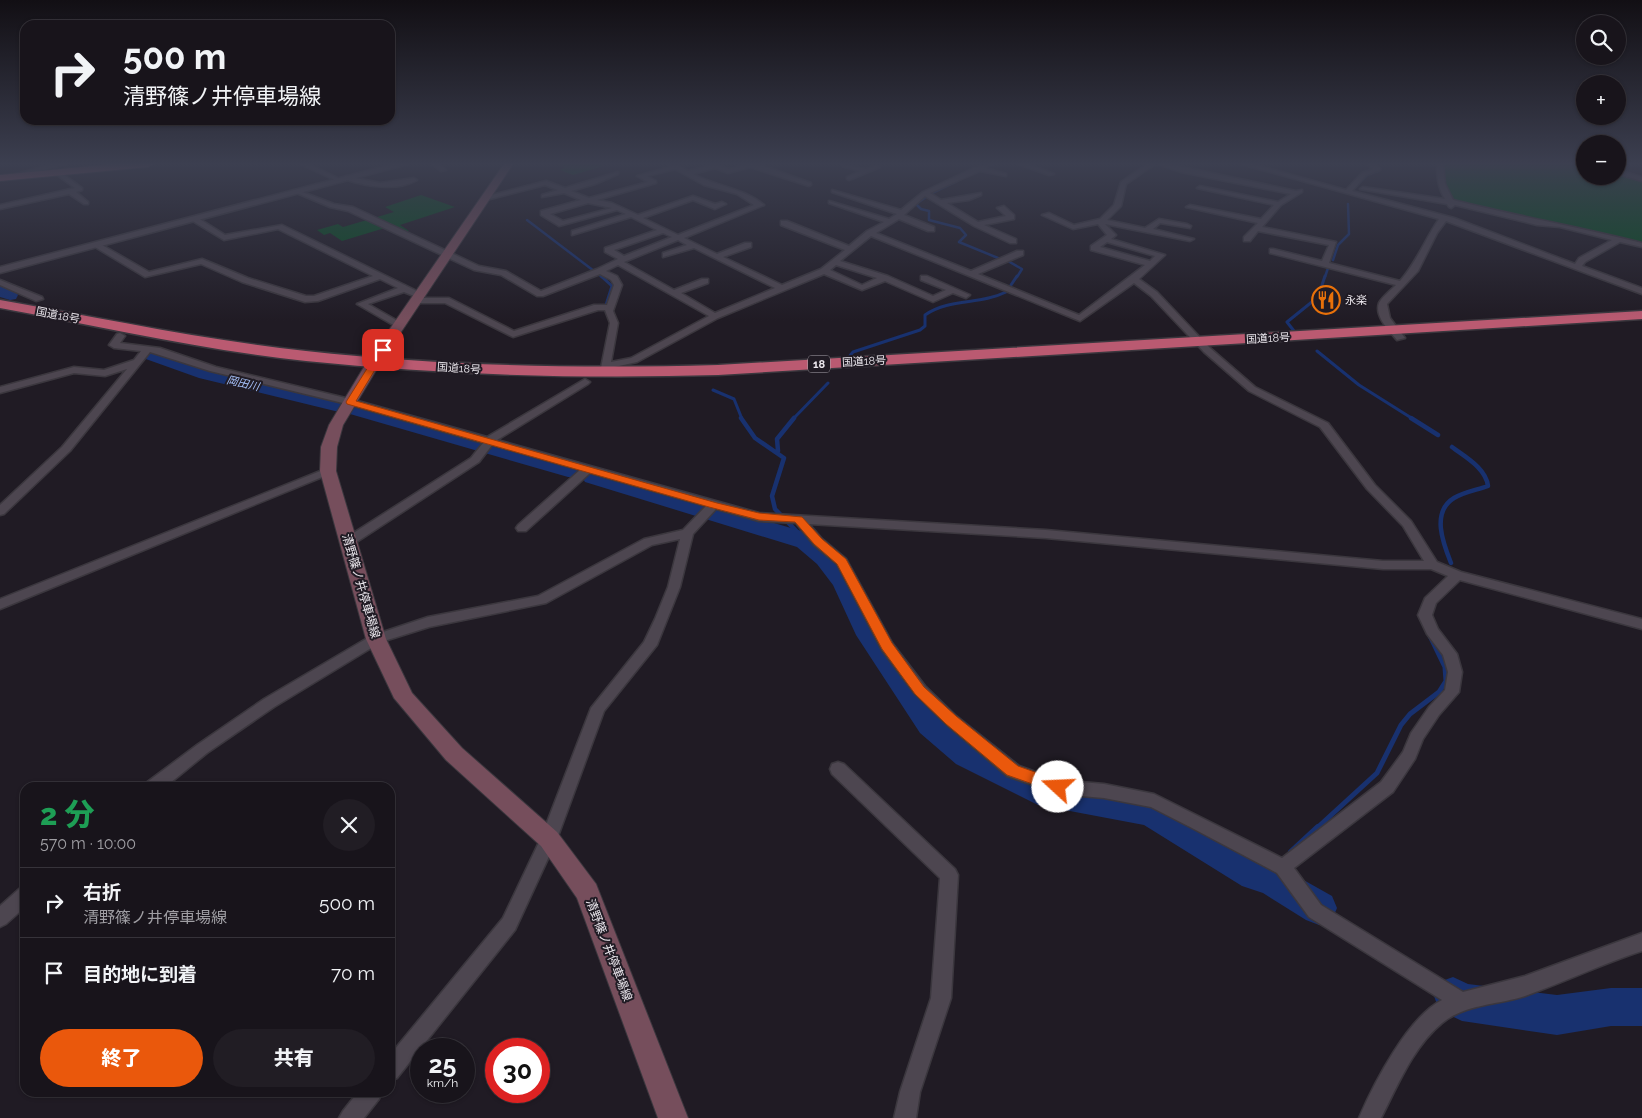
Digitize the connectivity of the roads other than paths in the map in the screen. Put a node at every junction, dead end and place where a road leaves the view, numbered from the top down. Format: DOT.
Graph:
graph roads {
  1 [pos="208,216"];
  2 [pos="365,216"];
  3 [pos="474,216"];
  4 [pos="549,216"];
  5 [pos="589,216"];
  6 [pos="732,216"];
  7 [pos="874,216"];
  8 [pos="898,216"];
  9 [pos="905,216"];
  10 [pos="964,216"];
  11 [pos="1011,216"];
  12 [pos="1049,216"];
  13 [pos="1107,216"];
  14 [pos="1245,216"];
  15 [pos="1269,216"];
  16 [pos="1437,216"];
  17 [pos="1509,216"];
  18 [pos="633,217"];
  19 [pos="1447,219"];
  20 [pos="195,220"];
  21 [pos="1102,221"];
  22 [pos="891,222"];
  23 [pos="1264,222"];
  24 [pos="784,223"];
  25 [pos="977,224"];
  26 [pos="1187,226"];
  27 [pos="930,229"];
  28 [pos="1258,229"];
  29 [pos="1147,230"];
  30 [pos="662,231"];
  31 [pos="575,233"];
  32 [pos="870,233"];
  33 [pos="676,238"];
  34 [pos="1190,239"];
  35 [pos="1106,240"];
  36 [pos="1247,240"];
  37 [pos="1618,240"];
  38 [pos="1013,241"];
  39 [pos="748,245"];
  40 [pos="692,246"];
  41 [pos="1642,246"];
  42 [pos="99,247"];
  43 [pos="850,249"];
  44 [pos="1273,251"];
  45 [pos="1020,252"];
  46 [pos="666,255"];
  47 [pos="447,256"];
  48 [pos="714,257"];
  49 [pos="621,260"];
  50 [pos="834,262"];
  51 [pos="1326,262"];
  52 [pos="1152,264"];
  53 [pos="1577,267"];
  54 [pos="0,270"];
  55 [pos="600,271"];
  56 [pos="824,271"];
  57 [pos="971,274"];
  58 [pos="379,277"];
  59 [pos="885,278"];
  60 [pos="924,278"];
  61 [pos="1134,279"];
  62 [pos="705,281"];
  63 [pos="0,282"];
  64 [pos="1403,284"];
  65 [pos="404,289"];
  66 [pos="783,289"];
  67 [pos="953,290"];
  68 [pos="1642,291"];
  69 [pos="674,293"];
  70 [pos="966,295"];
  71 [pos="419,298"];
  72 [pos="39,299"];
  73 [pos="0,304"];
  74 [pos="610,308"];
  75 [pos="0,314"];
  76 [pos="1642,315"];
  77 [pos="715,316"];
  78 [pos="1642,323"];
  79 [pos="400,326"];
  80 [pos="1397,334"];
  81 [pos="120,336"];
  82 [pos="1203,346"];
  83 [pos="146,350"];
  84 [pos="137,362"];
  85 [pos="372,367"];
  86 [pos="605,370"];
  87 [pos="585,382"];
  88 [pos="0,390"];
  89 [pos="350,402"];
  90 [pos="487,445"];
  91 [pos="588,469"];
  92 [pos="328,471"];
  93 [pos="710,509"];
  94 [pos="0,511"];
  95 [pos="793,518"];
  96 [pos="522,528"];
  97 [pos="687,533"];
  98 [pos="348,542"];
  99 [pos="1433,565"];
  100 [pos="1457,575"];
  101 [pos="0,604"];
  102 [pos="1642,624"];
  103 [pos="376,639"];
  104 [pos="838,769"];
  105 [pos="160,782"];
  106 [pos="549,839"];
  107 [pos="1283,868"];
  108 [pos="20,900"];
  109 [pos="0,918"];
  110 [pos="1642,942"];
  111 [pos="1462,1002"];
  112 [pos="395,1065"];
  113 [pos="368,1097"];
  114 [pos="350,1118"];
  115 [pos="673,1118"];
  116 [pos="905,1118"];
  117 [pos="1370,1118"];
  1 -- 20 [label="street"];
  2 -- 47 [label="street"];
  3 -- 47 [label="main road, 清野篠ノ井停車場線"];
  4 -- 5 [label="street"];
  6 -- 33 [label="street"];
  7 -- 22 [label="street"];
  8 -- 22 [label="street"];
  9 -- 27 [label="street"];
  10 -- 25 [label="street"];
  11 -- 25 [label="street"];
  12 -- 21 [label="street"];
  13 -- 21 [label="street"];
  14 -- 23 [label="street"];
  15 -- 23 [label="street"];
  16 -- 19 [label="street"];
  17 -- 37 [label="street"];
  18 -- 30 [label="street"];
  18 -- 31 [label="street"];
  19 -- 53 [label="street"];
  19 -- 64 [label="street"];
  20 -- 42 [label="street"];
  20 -- 58 [label="street"];
  21 -- 29 [label="street"];
  21 -- 35 [label="street"];
  22 -- 32 [label="street"];
  23 -- 28 [label="street"];
  24 -- 43 [label="street"];
  25 -- 38 [label="street"];
  26 -- 29 [label="street"];
  28 -- 36 [label="street"];
  28 -- 51 [label="street"];
  29 -- 34 [label="street"];
  30 -- 33 [label="street"];
  30 -- 49 [label="street"];
  32 -- 43 [label="street"];
  32 -- 57 [label="street"];
  33 -- 40 [label="street"];
  33 -- 49 [label="street"];
  35 -- 52 [label="street"];
  35 -- 52 [label="street"];
  37 -- 41 [label="street"];
  37 -- 53 [label="street"];
  39 -- 48 [label="street"];
  40 -- 46 [label="street"];
  40 -- 48 [label="street"];
  42 -- 54 [label="street"];
  42 -- 58 [label="street"];
  43 -- 50 [label="street"];
  44 -- 51 [label="street"];
  45 -- 57 [label="street"];
  47 -- 55 [label="street"];
  47 -- 71 [label="main road, 清野篠ノ井停車場線"];
  48 -- 66 [label="street"];
  49 -- 55 [label="street"];
  49 -- 69 [label="street"];
  50 -- 56 [label="street"];
  50 -- 59 [label="street"];
  51 -- 64 [label="street"];
  52 -- 61 [label="street"];
  53 -- 68 [label="street"];
  55 -- 74 [label="street"];
  56 -- 59 [label="street"];
  56 -- 66 [label="street"];
  57 -- 61 [label="street"];
  58 -- 65 [label="street"];
  59 -- 67 [label="street"];
  60 -- 67 [label="street"];
  61 -- 82 [label="street"];
  62 -- 69 [label="street"];
  63 -- 72 [label="street"];
  64 -- 80 [label="street"];
  65 -- 71 [label="street"];
  65 -- 79 [label="street"];
  66 -- 77 [label="street"];
  67 -- 70 [label="street"];
  69 -- 77 [label="street"];
  71 -- 74 [label="street"];
  71 -- 79 [label="main road, 清野篠ノ井停車場線"];
  73 -- 85 [label="highway, 国道18号 / 18"];
  74 -- 86 [label="street"];
  75 -- 81 [label="highway, 国道18号 / 18"];
  76 -- 80 [label="highway, 国道18号 / 18"];
  77 -- 86 [label="street"];
  78 -- 80 [label="highway, 国道18号 / 18"];
  79 -- 85 [label="main road, 清野篠ノ井停車場線"];
  80 -- 82 [label="highway, 国道18号 / 18"];
  81 -- 83 [label="street"];
  81 -- 85 [label="highway, 国道18号 / 18"];
  82 -- 86 [label="highway, 国道18号 / 18"];
  82 -- 87 [label="highway, 国道18号 / 18"];
  82 -- 99 [label="street"];
  83 -- 84 [label="street"];
  83 -- 89 [label="street"];
  84 -- 88 [label="street"];
  84 -- 94 [label="street"];
  85 -- 86 [label="highway, 国道18号 / 18"];
  85 -- 87 [label="highway, 国道18号 / 18"];
  85 -- 89 [label="main road, 清野篠ノ井停車場線"];
  87 -- 90 [label="street"];
  89 -- 90 [label="street"];
  89 -- 92 [label="main road, 清野篠ノ井停車場線"];
  90 -- 91 [label="street"];
  90 -- 98 [label="street"];
  91 -- 93 [label="street"];
  91 -- 96 [label="street"];
  92 -- 98 [label="main road, 清野篠ノ井停車場線"];
  92 -- 101 [label="street"];
  93 -- 95 [label="street"];
  93 -- 97 [label="street"];
  95 -- 99 [label="street"];
  95 -- 107 [label="street"];
  97 -- 103 [label="street"];
  97 -- 106 [label="street"];
  98 -- 103 [label="main road, 清野篠ノ井停車場線"];
  99 -- 100 [label="street"];
  100 -- 102 [label="street"];
  100 -- 107 [label="street"];
  103 -- 105 [label="street"];
  103 -- 106 [label="main road, 清野篠ノ井停車場線"];
  104 -- 116 [label="street"];
  106 -- 112 [label="street"];
  106 -- 115 [label="main road, 清野篠ノ井停車場線"];
  107 -- 111 [label="street"];
  108 -- 109 [label="street"];
  110 -- 111 [label="street"];
  111 -- 117 [label="street"];
  113 -- 114 [label="street"];
}
